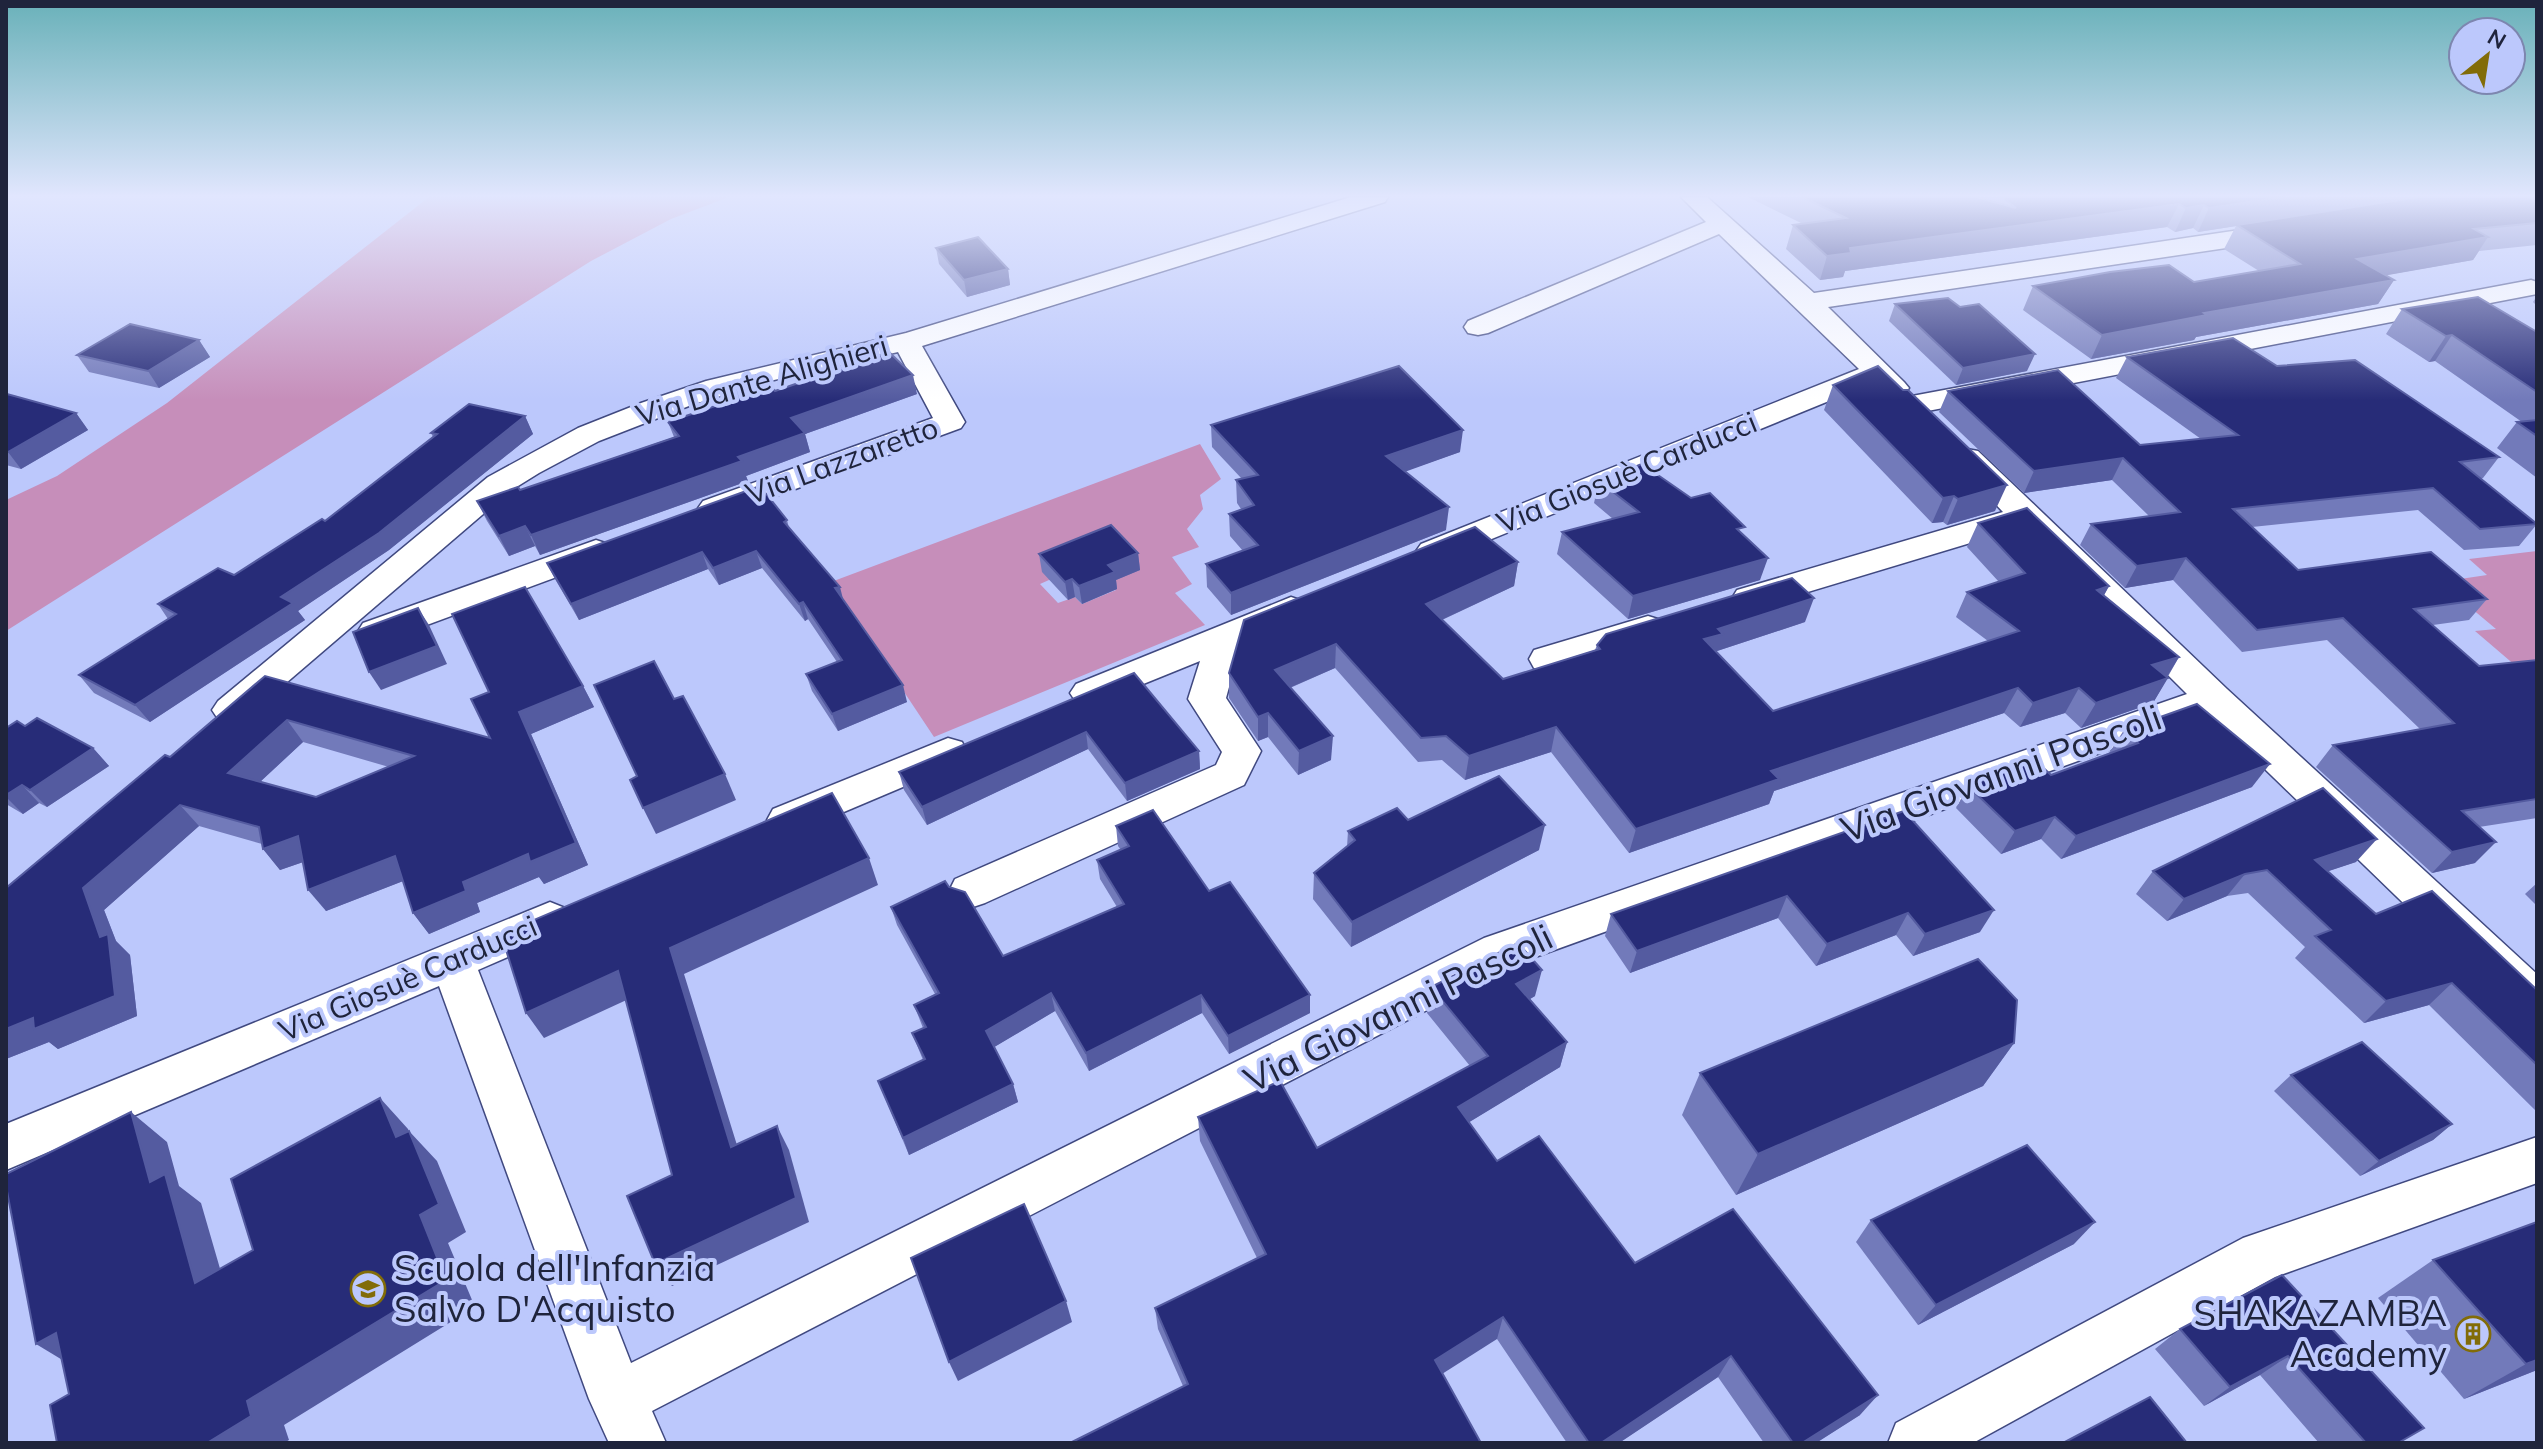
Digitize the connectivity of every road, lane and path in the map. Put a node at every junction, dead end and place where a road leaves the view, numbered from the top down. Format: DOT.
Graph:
graph roads {
  1 [pos="1155,265"];
  2 [pos="1626,265"];
  3 [pos="1767,265"];
  4 [pos="2059,265"];
  5 [pos="2531,288"];
  6 [pos="1808,302"];
  7 [pos="1478,327"];
  8 [pos="906,341"];
  9 [pos="1876,372"];
  10 [pos="1931,423"];
  11 [pos="2026,515"];
  12 [pos="685,518"];
  13 [pos="626,540"];
  14 [pos="1398,565"];
  15 [pos="1312,600"];
  16 [pos="1226,635"];
  17 [pos="1547,659"];
  18 [pos="286,663"];
  19 [pos="2214,698"];
  20 [pos="1051,709"];
  21 [pos="213,725"];
  22 [pos="978,740"];
  23 [pos="759,832"];
  24 [pos="970,891"];
  25 [pos="584,906"];
  26 [pos="452,961"];
  27 [pos="2537,1003"];
  28 [pos="6,1147"];
  29 [pos="2537,1160"];
  30 [pos="617,1399"];
  31 [pos="638,1443"];
  32 [pos="1917,1443"];
  1 -- 8 [label="street, Via Dante Alighieri"];
  2 -- 7 [label="street"];
  3 -- 6 [label="street"];
  4 -- 6 [label="street"];
  5 -- 10 [label="street"];
  6 -- 9 [label="street"];
  8 -- 12 [label="street, Via Lazzaretto"];
  8 -- 18 [label="street, Via Dante Alighieri"];
  9 -- 10 [label="street"];
  9 -- 14 [label="street, Via Giosuè Carducci"];
  10 -- 11 [label="street"];
  11 -- 17 [label="street"];
  11 -- 19 [label="street"];
  13 -- 18 [label="street"];
  15 -- 16 [label="street"];
  16 -- 20 [label="street"];
  16 -- 24 [label="street"];
  18 -- 21 [label="street, Via Dante Alighieri"];
  19 -- 27 [label="street"];
  19 -- 30 [label="street, Via Giovanni Pascoli"];
  22 -- 23 [label="street"];
  25 -- 26 [label="street, Via Giosuè Carducci"];
  26 -- 28 [label="street, Via Giosuè Carducci"];
  26 -- 30 [label="street"];
  29 -- 32 [label="street"];
  30 -- 31 [label="street"];
}
